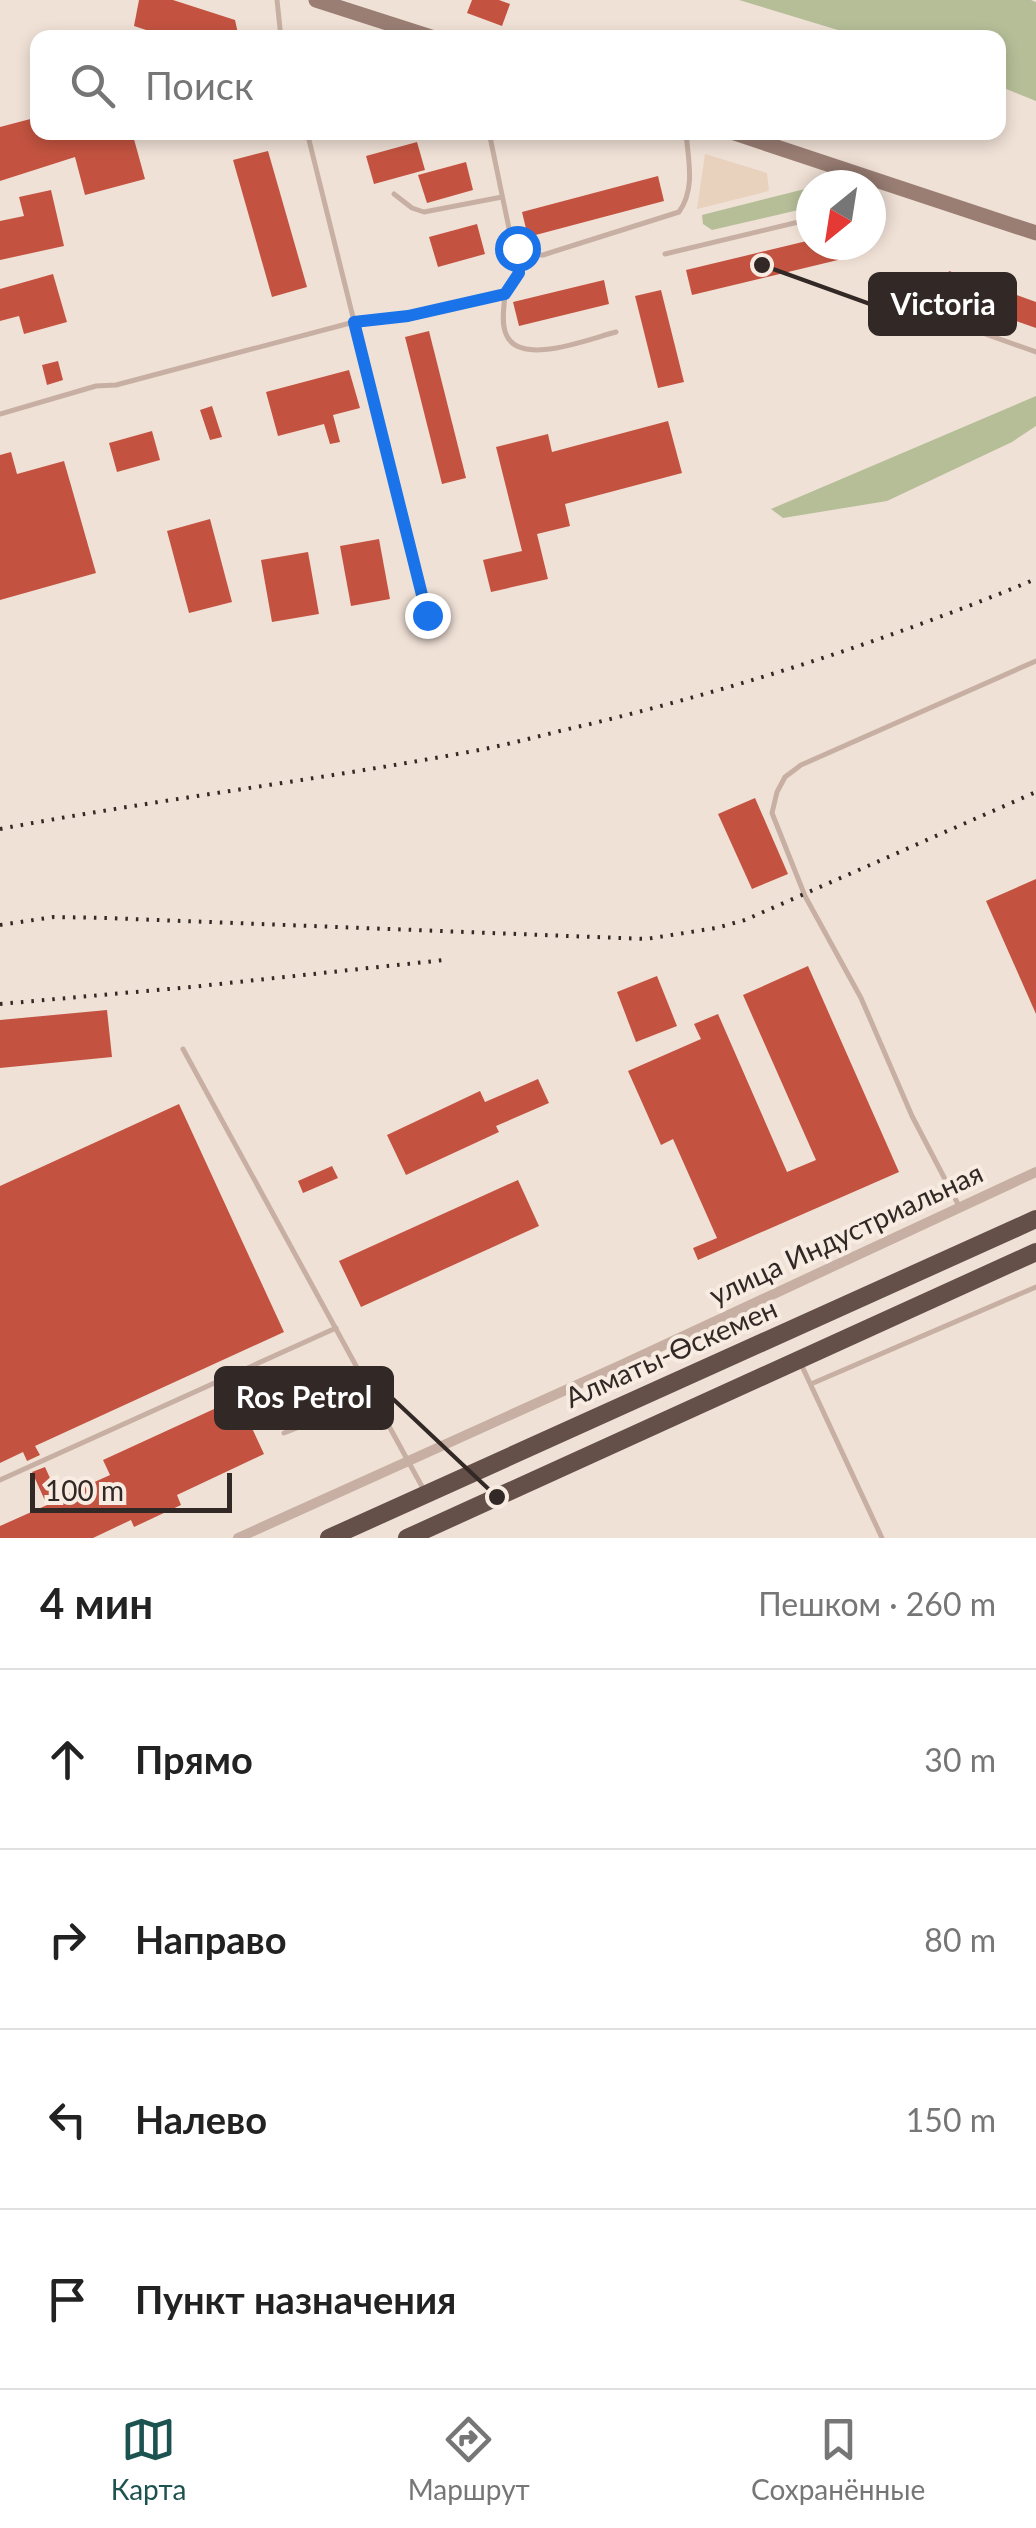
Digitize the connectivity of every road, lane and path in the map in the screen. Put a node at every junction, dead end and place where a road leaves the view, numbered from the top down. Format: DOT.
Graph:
graph roads {
  1 [pos="277,0"];
  2 [pos="316,0"];
  3 [pos="280,30"];
  4 [pos="409,30"];
  5 [pos="309,140"];
  6 [pos="491,140"];
  7 [pos="687,140"];
  8 [pos="754,140"];
  9 [pos="394,194"];
  10 [pos="502,197"];
  11 [pos="796,223"];
  12 [pos="1036,233"];
  13 [pos="517,248"];
  14 [pos="666,254"];
  15 [pos="505,294"];
  16 [pos="904,305"];
  17 [pos="354,322"];
  18 [pos="616,332"];
  19 [pos="1036,352"];
  20 [pos="0,414"];
  21 [pos="427,615"];
  22 [pos="1036,661"];
  23 [pos="183,1049"];
  24 [pos="1036,1172"];
  25 [pos="959,1207"];
  26 [pos="1036,1219"];
  27 [pos="1036,1252"];
  28 [pos="1036,1288"];
  29 [pos="336,1328"];
  30 [pos="799,1359"];
  31 [pos="810,1384"];
  32 [pos="373,1398"];
  33 [pos="284,1433"];
  34 [pos="407,1461"];
  35 [pos="0,1480"];
  36 [pos="426,1494"];
  37 [pos="238,1538"];
  38 [pos="329,1538"];
  39 [pos="408,1538"];
  40 [pos="882,1538"];
  1 -- 3 [label="lane"];
  2 -- 4 [label="main road"];
  5 -- 17 [label="lane"];
  6 -- 10 [label="lane"];
  7 -- 13 [label="lane"];
  8 -- 12 [label="main road"];
  9 -- 10 [label="lane"];
  10 -- 13 [label="lane"];
  11 -- 14 [label="lane"];
  13 -- 15 [label="lane"];
  15 -- 17 [label="lane"];
  15 -- 18 [label="lane"];
  16 -- 19 [label="lane"];
  17 -- 20 [label="lane"];
  17 -- 21 [label="lane"];
  22 -- 25 [label="lane"];
  23 -- 29 [label="lane"];
  24 -- 25 [label="street, улица Индустриальная"];
  25 -- 34 [label="street, улица Индустриальная"];
  26 -- 36 [label="highway, Алматы-Өскемен"];
  27 -- 30 [label="highway, Алматы-Өскемен"];
  28 -- 31 [label="lane"];
  29 -- 32 [label="lane"];
  29 -- 35 [label="lane"];
  30 -- 31 [label="lane"];
  30 -- 39 [label="highway, Алматы-Өскемен"];
  31 -- 40 [label="lane"];
  32 -- 33 [label="lane"];
  32 -- 34 [label="lane"];
  34 -- 36 [label="lane"];
  34 -- 37 [label="street, улица Индустриальная"];
  36 -- 38 [label="highway, Алматы-Өскемен"];
}
